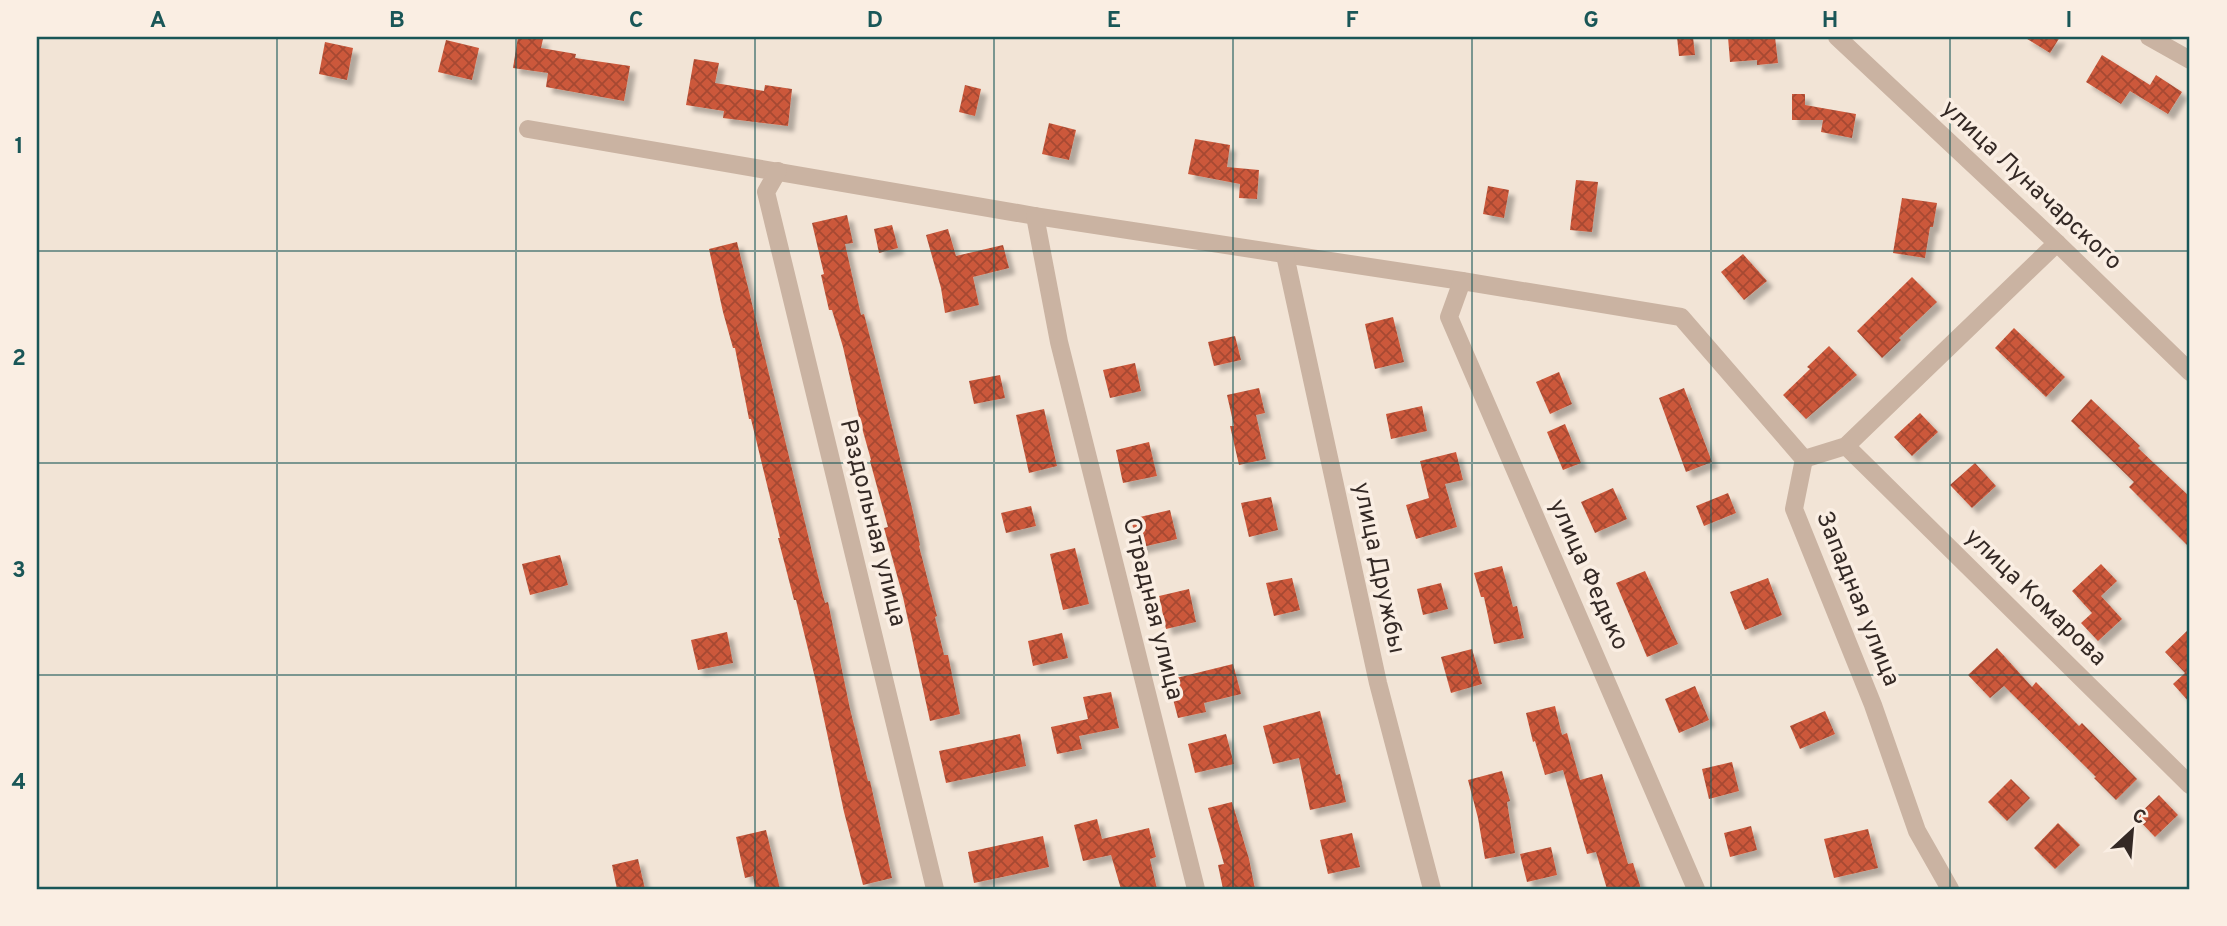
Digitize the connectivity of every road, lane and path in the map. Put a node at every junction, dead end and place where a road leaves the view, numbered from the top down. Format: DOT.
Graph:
graph roads {
  1 [pos="1837,37"];
  2 [pos="2158,39"];
  3 [pos="2190,60"];
  4 [pos="528,129"];
  5 [pos="778,171"];
  6 [pos="1035,216"];
  7 [pos="2057,243"];
  8 [pos="1285,255"];
  9 [pos="1462,281"];
  10 [pos="2190,372"];
  11 [pos="1846,446"];
  12 [pos="1804,459"];
  13 [pos="2190,785"];
  14 [pos="935,889"];
  15 [pos="1196,889"];
  16 [pos="1432,889"];
  17 [pos="1696,889"];
  18 [pos="1950,889"];
  1 -- 7 [label="street, улица Луначарского"];
  2 -- 3 [label="street"];
  4 -- 5 [label="street"];
  5 -- 6 [label="street"];
  5 -- 14 [label="street, Раздольная улица"];
  6 -- 8 [label="street"];
  6 -- 15 [label="street, Отрадная улица"];
  7 -- 10 [label="street, улица Луначарского"];
  7 -- 11 [label="street"];
  8 -- 9 [label="street"];
  8 -- 16 [label="street, улица Дружбы"];
  9 -- 12 [label="street"];
  9 -- 17 [label="street, улица Федько"];
  11 -- 12 [label="street"];
  11 -- 13 [label="street, улица Комарова"];
  12 -- 18 [label="street, Западная улица"];
}
